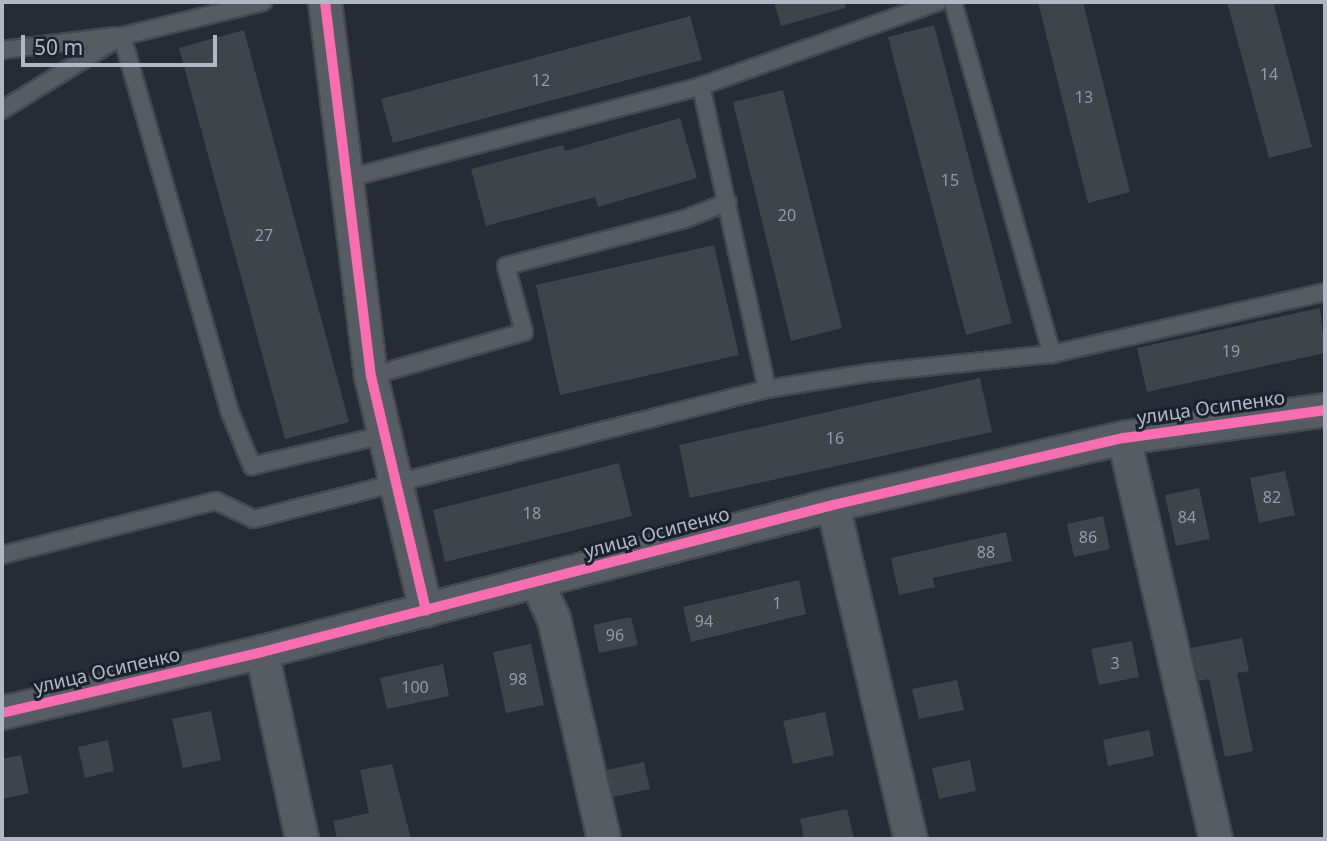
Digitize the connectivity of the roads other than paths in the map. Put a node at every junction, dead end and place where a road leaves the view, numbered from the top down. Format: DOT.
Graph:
graph roads {
  1 [pos="263,2"];
  2 [pos="325,2"];
  3 [pos="939,2"];
  4 [pos="953,2"];
  5 [pos="122,36"];
  6 [pos="2,50"];
  7 [pos="701,86"];
  8 [pos="2,110"];
  9 [pos="345,179"];
  10 [pos="728,201"];
  11 [pos="1325,292"];
  12 [pos="1052,354"];
  13 [pos="371,376"];
  14 [pos="767,389"];
  15 [pos="1325,410"];
  16 [pos="383,435"];
  17 [pos="1124,438"];
  18 [pos="393,483"];
  19 [pos="833,505"];
  20 [pos="2,555"];
  21 [pos="537,582"];
  22 [pos="426,611"];
  23 [pos="262,652"];
  24 [pos="2,713"];
  25 [pos="302,839"];
  26 [pos="604,839"];
  27 [pos="911,839"];
  28 [pos="1216,839"];
  1 -- 5 [label="lane"];
  2 -- 9 [label="street"];
  3 -- 7 [label="lane"];
  4 -- 12 [label="lane"];
  5 -- 6 [label="lane"];
  5 -- 8 [label="lane"];
  5 -- 16 [label="lane"];
  7 -- 9 [label="lane"];
  7 -- 10 [label="lane"];
  9 -- 13 [label="street"];
  10 -- 13 [label="lane"];
  10 -- 14 [label="lane"];
  11 -- 12 [label="lane"];
  12 -- 14 [label="lane"];
  13 -- 16 [label="street"];
  14 -- 18 [label="lane"];
  15 -- 17 [label="street, улица Осипенко"];
  16 -- 18 [label="street"];
  17 -- 19 [label="street, улица Осипенко"];
  17 -- 28 [label="street"];
  18 -- 20 [label="lane"];
  18 -- 22 [label="street"];
  19 -- 21 [label="street, улица Осипенко"];
  19 -- 27 [label="street"];
  21 -- 22 [label="street, улица Осипенко"];
  21 -- 26 [label="street"];
  22 -- 23 [label="street, улица Осипенко"];
  23 -- 24 [label="street, улица Осипенко"];
  23 -- 25 [label="street"];
}
